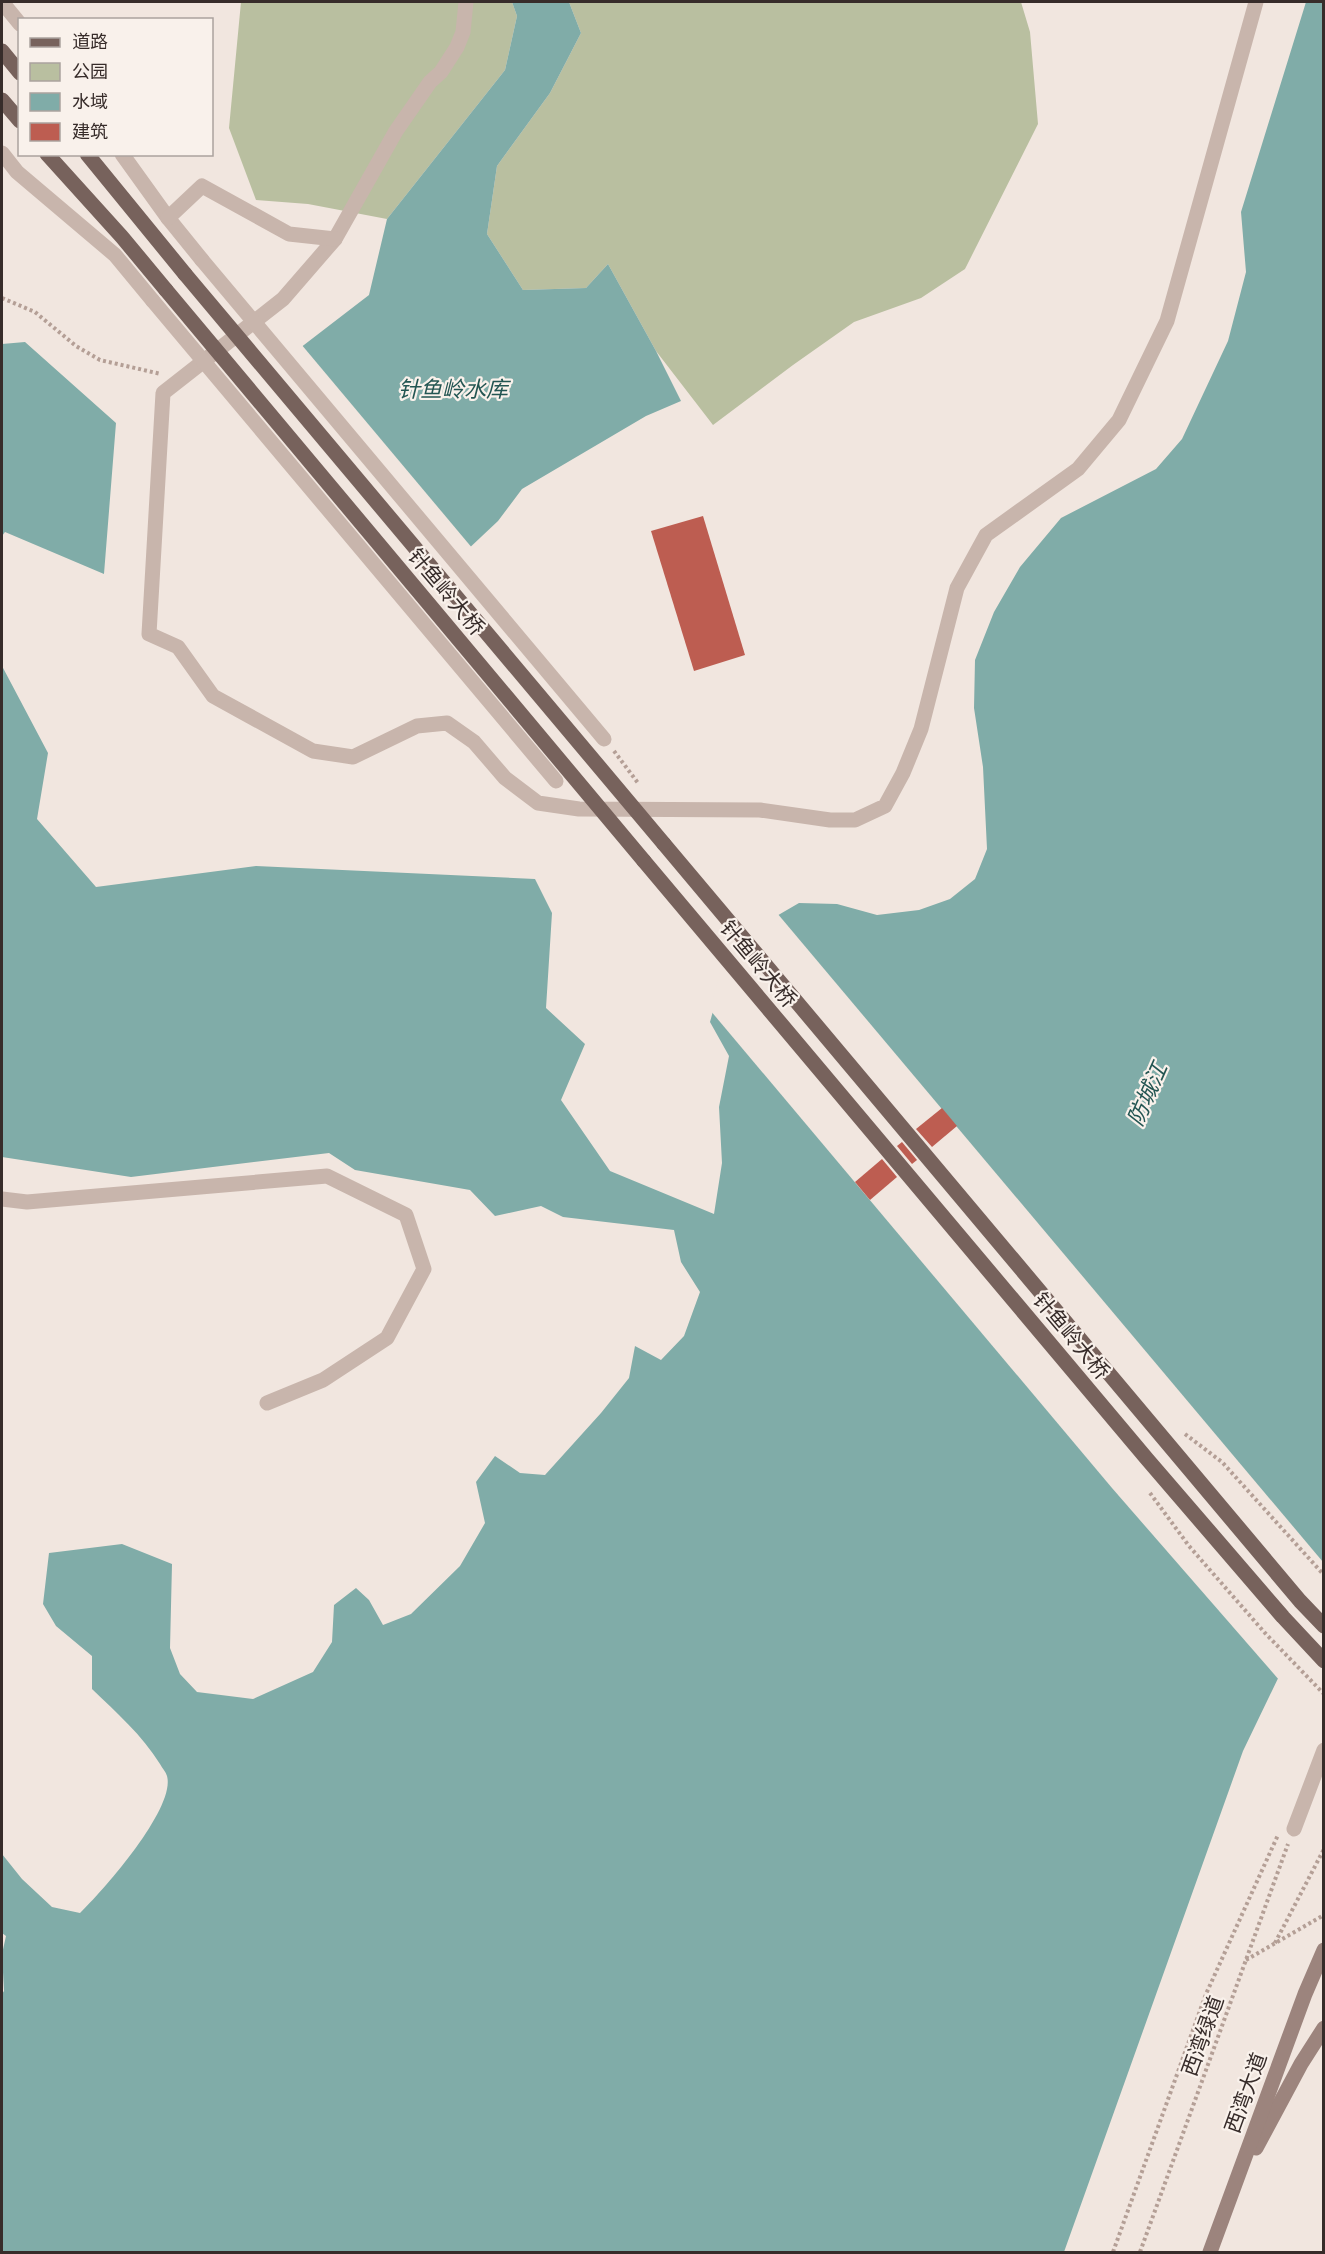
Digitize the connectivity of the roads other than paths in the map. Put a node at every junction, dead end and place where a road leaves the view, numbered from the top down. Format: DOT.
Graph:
graph roads {
  1 [pos="2,2"];
  2 [pos="466,2"];
  3 [pos="1256,2"];
  4 [pos="18,22"];
  5 [pos="2,51"];
  6 [pos="18,71"];
  7 [pos="2,100"];
  8 [pos="18,119"];
  9 [pos="2,153"];
  10 [pos="50,156"];
  11 [pos="89,156"];
  12 [pos="123,156"];
  13 [pos="168,218"];
  14 [pos="335,239"];
  15 [pos="604,739"];
  16 [pos="556,781"];
  17 [pos="2,1199"];
  18 [pos="267,1403"];
  19 [pos="1323,1626"];
  20 [pos="1323,1661"];
  21 [pos="1323,1750"];
  22 [pos="1294,1829"];
  23 [pos="1323,1950"];
  24 [pos="1323,2028"];
  25 [pos="1229,2199"];
  26 [pos="1210,2253"];
  1 -- 4 [label="street"];
  2 -- 14 [label="street"];
  3 -- 14 [label="street"];
  5 -- 6 [label="main road"];
  7 -- 8 [label="main road"];
  9 -- 16 [label="street, bridge"];
  10 -- 20 [label="main road, 针鱼岭大桥, bridge"];
  11 -- 19 [label="main road, 针鱼岭大桥, bridge"];
  12 -- 13 [label="street"];
  13 -- 14 [label="street"];
  13 -- 15 [label="street, bridge"];
  17 -- 18 [label="street"];
  21 -- 22 [label="street"];
  23 -- 25 [label="main road, 西湾大道"];
  24 -- 25 [label="main road"];
  25 -- 26 [label="main road, 西湾大道"];
}
